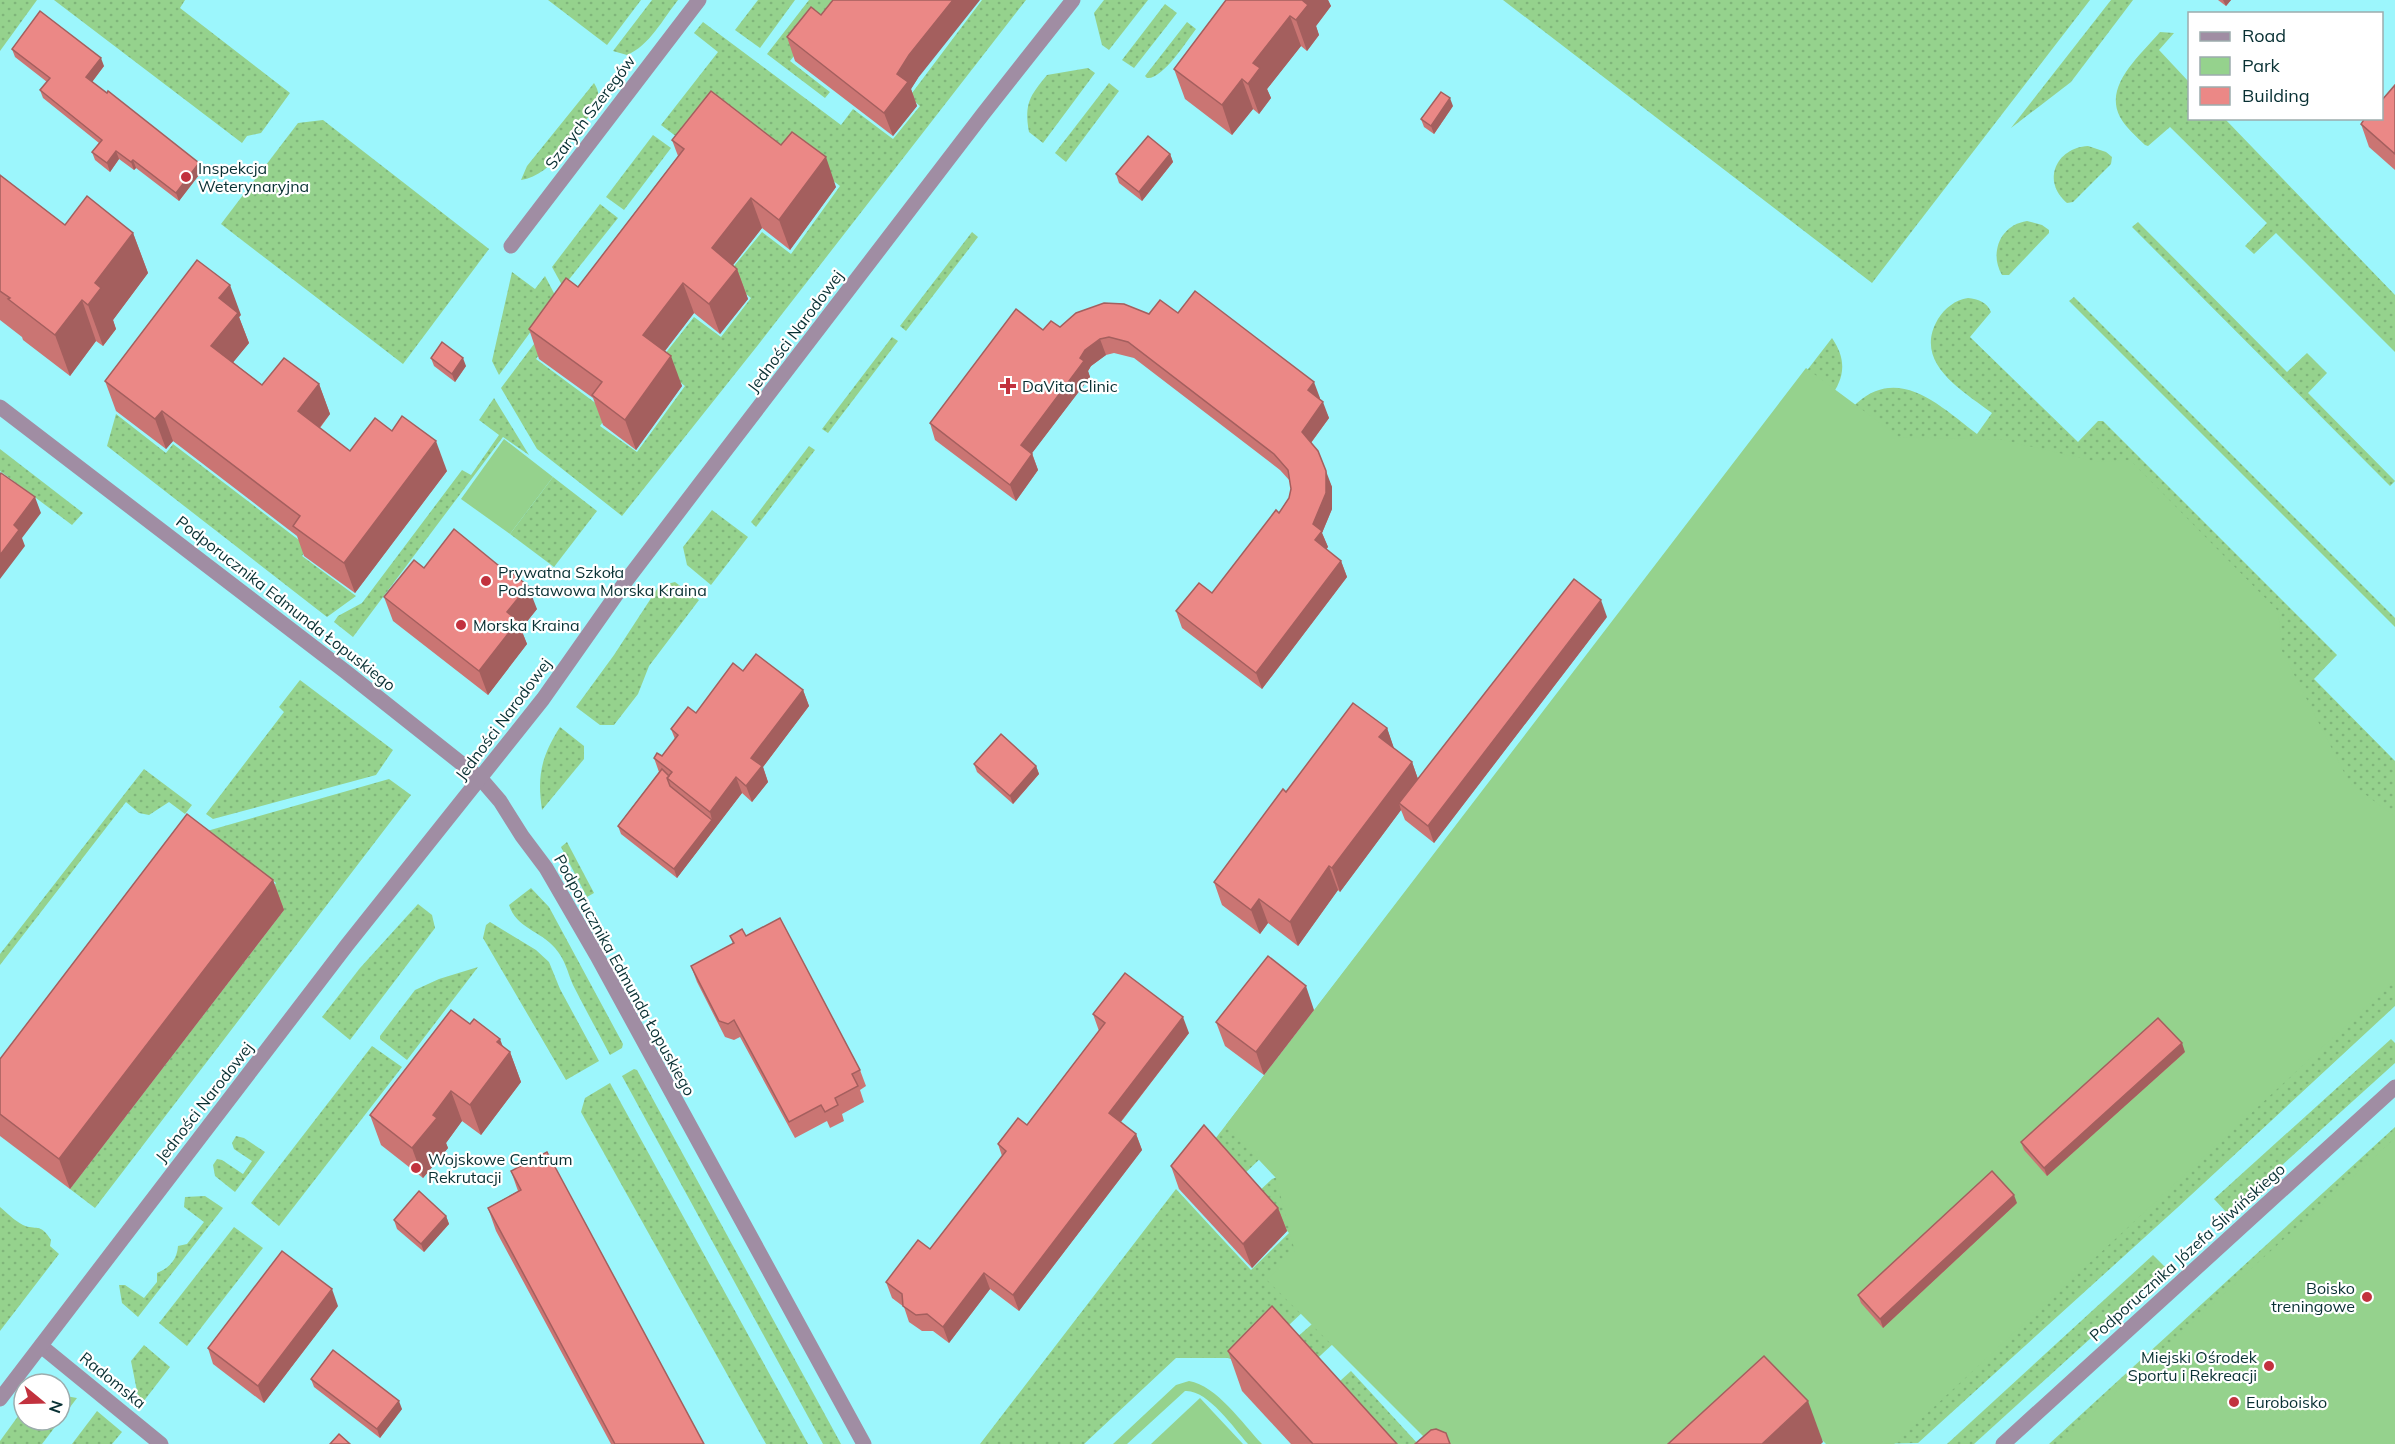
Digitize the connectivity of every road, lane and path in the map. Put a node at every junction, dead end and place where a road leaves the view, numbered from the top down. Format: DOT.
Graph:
graph roads {
  1 [pos="699,0"];
  2 [pos="1073,0"];
  3 [pos="511,246"];
  4 [pos="0,407"];
  5 [pos="481,779"];
  6 [pos="2395,1087"];
  7 [pos="41,1346"];
  8 [pos="0,1399"];
  9 [pos="161,1444"];
  10 [pos="864,1444"];
  11 [pos="2003,1444"];
  1 -- 3 [label="street, Szarych Szeregów"];
  2 -- 5 [label="street, Jedności Narodowej"];
  4 -- 5 [label="street, Podporucznika Edmunda Łopuskiego"];
  5 -- 7 [label="street, Jedności Narodowej"];
  5 -- 10 [label="street, Podporucznika Edmunda Łopuskiego"];
  6 -- 11 [label="street, Podporucznika Józefa Śliwińskiego"];
  7 -- 8 [label="street, Jedności Narodowej"];
  7 -- 9 [label="street, Radomska"];
}
